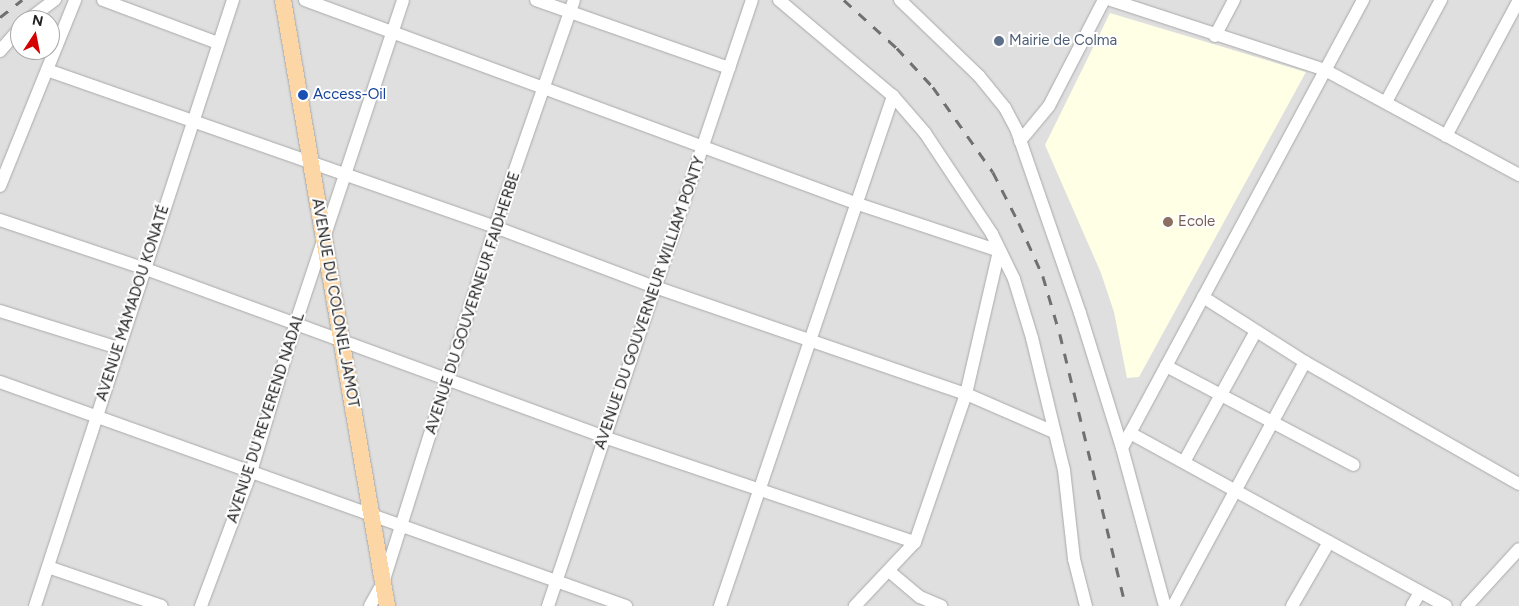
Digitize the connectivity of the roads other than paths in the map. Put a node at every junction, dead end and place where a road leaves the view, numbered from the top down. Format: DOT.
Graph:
graph roads {
  1 [pos="55,0"];
  2 [pos="75,0"];
  3 [pos="103,0"];
  4 [pos="233,0"];
  5 [pos="275,0"];
  6 [pos="283,0"];
  7 [pos="305,0"];
  8 [pos="403,0"];
  9 [pos="536,0"];
  10 [pos="752,0"];
  11 [pos="780,0"];
  12 [pos="900,0"];
  13 [pos="1104,0"];
  14 [pos="1111,0"];
  15 [pos="1234,0"];
  16 [pos="1363,0"];
  17 [pos="1442,0"];
  18 [pos="1519,0"];
  19 [pos="572,6"];
  20 [pos="42,10"];
  21 [pos="393,33"];
  22 [pos="1215,36"];
  23 [pos="10,40"];
  24 [pos="218,43"];
  25 [pos="0,51"];
  26 [pos="729,68"];
  27 [pos="46,70"];
  28 [pos="1325,70"];
  29 [pos="545,89"];
  30 [pos="893,96"];
  31 [pos="1386,102"];
  32 [pos="192,122"];
  33 [pos="1446,136"];
  34 [pos="1020,141"];
  35 [pos="702,147"];
  36 [pos="307,163"];
  37 [pos="1519,175"];
  38 [pos="346,176"];
  39 [pos="0,186"];
  40 [pos="854,204"];
  41 [pos="0,220"];
  42 [pos="495,227"];
  43 [pos="323,241"];
  44 [pos="999,251"];
  45 [pos="318,257"];
  46 [pos="143,268"];
  47 [pos="655,287"];
  48 [pos="1203,297"];
  49 [pos="0,311"];
  50 [pos="295,325"];
  51 [pos="1256,331"];
  52 [pos="337,340"];
  53 [pos="809,340"];
  54 [pos="118,348"];
  55 [pos="1305,362"];
  56 [pos="1166,366"];
  57 [pos="448,379"];
  58 [pos="0,382"];
  59 [pos="966,394"];
  60 [pos="1220,395"];
  61 [pos="96,416"];
  62 [pos="1272,422"];
  63 [pos="1054,432"];
  64 [pos="1130,433"];
  65 [pos="604,437"];
  66 [pos="1122,448"];
  67 [pos="1184,462"];
  68 [pos="1354,465"];
  69 [pos="251,472"];
  70 [pos="1519,484"];
  71 [pos="759,488"];
  72 [pos="1235,490"];
  73 [pos="367,515"];
  74 [pos="401,526"];
  75 [pos="915,542"];
  76 [pos="1328,542"];
  77 [pos="1518,552"];
  78 [pos="48,567"];
  79 [pos="890,572"];
  80 [pos="556,581"];
  81 [pos="1420,592"];
  82 [pos="377,597"];
  83 [pos="34,606"];
  84 [pos="162,606"];
  85 [pos="201,606"];
  86 [pos="387,606"];
  87 [pos="548,606"];
  88 [pos="626,606"];
  89 [pos="720,606"];
  90 [pos="855,606"];
  91 [pos="941,606"];
  92 [pos="1086,606"];
  93 [pos="1165,606"];
  94 [pos="1173,606"];
  95 [pos="1292,606"];
  96 [pos="1412,606"];
  97 [pos="1446,606"];
  98 [pos="1468,606"];
  1 -- 20 [label="street"];
  2 -- 27 [label="street"];
  3 -- 24 [label="street"];
  4 -- 24 [label="street, AVENUE MAMADOU KONATÉ"];
  5 -- 36 [label="main road, AVENUE DU COLONEL JAMOT"];
  6 -- 36 [label="main road, AVENUE DU COLONEL JAMOT"];
  7 -- 21 [label="street"];
  8 -- 21 [label="street"];
  9 -- 19 [label="street"];
  10 -- 26 [label="street, AVENUE DU GOUVERNEUR WILLIAM PONTY"];
  11 -- 30 [label="street"];
  12 -- 34 [label="street"];
  13 -- 34 [label="street"];
  14 -- 22 [label="street"];
  15 -- 22 [label="street"];
  16 -- 28 [label="street"];
  17 -- 31 [label="street"];
  18 -- 33 [label="street"];
  19 -- 26 [label="street"];
  19 -- 29 [label="street, AVENUE DU GOUVERNEUR FAIDHERBE"];
  21 -- 29 [label="street"];
  21 -- 38 [label="street"];
  22 -- 28 [label="street"];
  23 -- 25 [label="street"];
  24 -- 32 [label="street, AVENUE MAMADOU KONATÉ"];
  26 -- 35 [label="street, AVENUE DU GOUVERNEUR WILLIAM PONTY"];
  27 -- 32 [label="street"];
  27 -- 39 [label="street"];
  28 -- 31 [label="street"];
  28 -- 48 [label="street"];
  29 -- 35 [label="street"];
  29 -- 42 [label="street, AVENUE DU GOUVERNEUR FAIDHERBE"];
  30 -- 40 [label="street"];
  30 -- 44 [label="street"];
  31 -- 33 [label="street"];
  32 -- 36 [label="street"];
  32 -- 46 [label="street, AVENUE MAMADOU KONATÉ"];
  33 -- 37 [label="street"];
  34 -- 66 [label="street"];
  35 -- 40 [label="street"];
  35 -- 47 [label="street, AVENUE DU GOUVERNEUR WILLIAM PONTY"];
  36 -- 38 [label="street"];
  36 -- 43 [label="main road, AVENUE DU COLONEL JAMOT"];
  36 -- 45 [label="main road, AVENUE DU COLONEL JAMOT"];
  38 -- 42 [label="street"];
  38 -- 43 [label="street"];
  40 -- 44 [label="street"];
  40 -- 53 [label="street"];
  41 -- 46 [label="street"];
  42 -- 47 [label="street"];
  42 -- 57 [label="street, AVENUE DU GOUVERNEUR FAIDHERBE"];
  43 -- 45 [label="street, AVENUE DU REVEREND NADAL"];
  43 -- 52 [label="main road, AVENUE DU COLONEL JAMOT"];
  44 -- 59 [label="street"];
  44 -- 63 [label="street"];
  45 -- 50 [label="street, AVENUE DU REVEREND NADAL"];
  45 -- 52 [label="main road, AVENUE DU COLONEL JAMOT"];
  46 -- 50 [label="street"];
  46 -- 54 [label="street, AVENUE MAMADOU KONATÉ"];
  47 -- 53 [label="street"];
  47 -- 65 [label="street, AVENUE DU GOUVERNEUR WILLIAM PONTY"];
  48 -- 51 [label="street"];
  48 -- 56 [label="street"];
  49 -- 54 [label="street"];
  50 -- 52 [label="street"];
  50 -- 69 [label="street, AVENUE DU REVEREND NADAL"];
  51 -- 55 [label="street"];
  51 -- 60 [label="street"];
  52 -- 57 [label="street"];
  52 -- 73 [label="main road, AVENUE DU COLONEL JAMOT"];
  53 -- 59 [label="street"];
  53 -- 71 [label="street"];
  54 -- 61 [label="street, AVENUE MAMADOU KONATÉ"];
  55 -- 62 [label="street"];
  55 -- 70 [label="street"];
  56 -- 60 [label="street"];
  56 -- 64 [label="street"];
  57 -- 65 [label="street"];
  57 -- 74 [label="street, AVENUE DU GOUVERNEUR FAIDHERBE"];
  58 -- 61 [label="street"];
  59 -- 63 [label="street"];
  59 -- 75 [label="street"];
  60 -- 62 [label="street"];
  60 -- 67 [label="street"];
  61 -- 69 [label="street"];
  61 -- 78 [label="street, AVENUE MAMADOU KONATÉ"];
  62 -- 68 [label="street"];
  62 -- 72 [label="street"];
  63 -- 92 [label="street"];
  64 -- 66 [label="street"];
  64 -- 67 [label="street"];
  65 -- 71 [label="street"];
  65 -- 80 [label="street, AVENUE DU GOUVERNEUR WILLIAM PONTY"];
  66 -- 93 [label="street"];
  67 -- 72 [label="street"];
  69 -- 73 [label="street"];
  69 -- 85 [label="street, AVENUE DU REVEREND NADAL"];
  71 -- 75 [label="street"];
  71 -- 89 [label="street"];
  72 -- 76 [label="street"];
  72 -- 94 [label="street"];
  73 -- 74 [label="street"];
  73 -- 82 [label="main road, AVENUE DU COLONEL JAMOT"];
  74 -- 80 [label="street"];
  74 -- 82 [label="street, AVENUE DU GOUVERNEUR FAIDHERBE"];
  75 -- 79 [label="street"];
  76 -- 81 [label="street"];
  76 -- 95 [label="street"];
  77 -- 98 [label="street"];
  78 -- 83 [label="street, AVENUE MAMADOU KONATÉ"];
  78 -- 84 [label="street"];
  79 -- 90 [label="street"];
  79 -- 91 [label="street"];
  80 -- 87 [label="street, AVENUE DU GOUVERNEUR WILLIAM PONTY"];
  80 -- 88 [label="street"];
  81 -- 96 [label="street"];
  81 -- 97 [label="street"];
  82 -- 86 [label="main road, AVENUE DU COLONEL JAMOT"];
}
